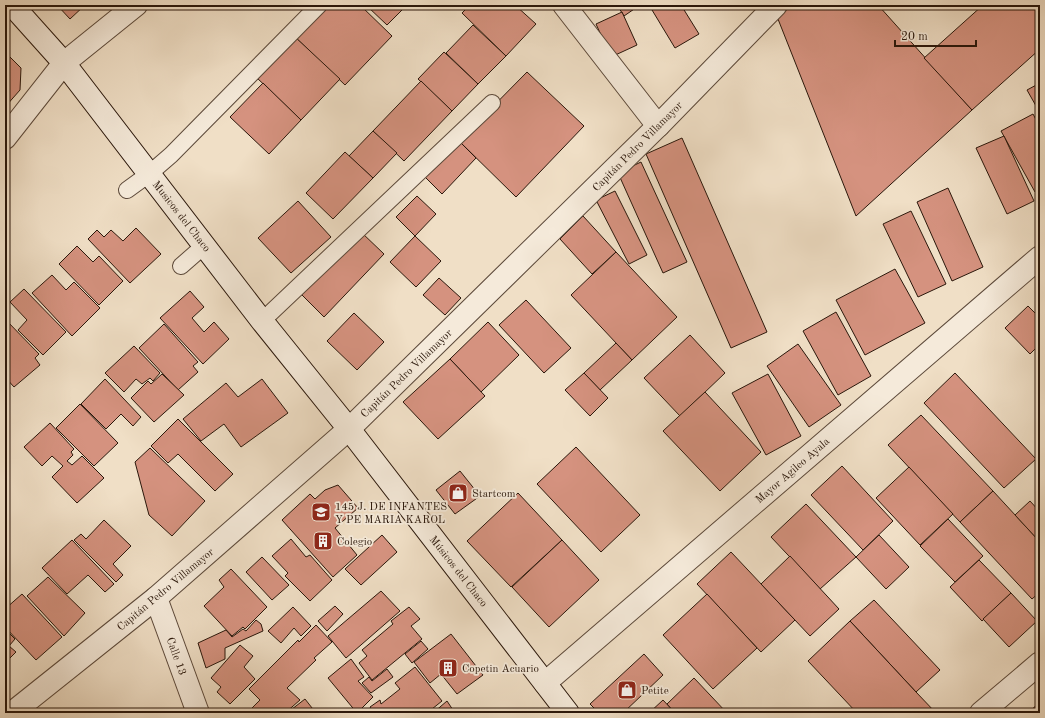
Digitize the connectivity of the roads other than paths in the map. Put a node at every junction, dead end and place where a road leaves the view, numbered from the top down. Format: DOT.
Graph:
graph roads {
  1 [pos="12,5"];
  2 [pos="136,5"];
  3 [pos="319,5"];
  4 [pos="564,5"];
  5 [pos="776,5"];
  6 [pos="64,63"];
  7 [pos="492,103"];
  8 [pos="658,126"];
  9 [pos="5,138"];
  10 [pos="150,174"];
  11 [pos="126,190"];
  12 [pos="205,245"];
  13 [pos="1040,257"];
  14 [pos="181,266"];
  15 [pos="262,321"];
  16 [pos="349,429"];
  17 [pos="156,598"];
  18 [pos="1040,663"];
  19 [pos="545,683"];
  20 [pos="12,713"];
  21 [pos="198,713"];
  22 [pos="568,713"];
  23 [pos="981,713"];
  1 -- 6 [label="street, Musicos del Chaco"];
  2 -- 6 [label="street"];
  3 -- 10 [label="lane"];
  4 -- 8 [label="street"];
  5 -- 8 [label="street, Capitán Pedro Villamayor"];
  6 -- 9 [label="street"];
  6 -- 10 [label="street, Musicos del Chaco"];
  7 -- 15 [label="lane"];
  8 -- 16 [label="street, Capitán Pedro Villamayor"];
  10 -- 11 [label="lane"];
  10 -- 12 [label="street, Musicos del Chaco"];
  12 -- 14 [label="lane"];
  12 -- 15 [label="street, Musicos del Chaco"];
  13 -- 19 [label="street, Mayor Agileo Ayala"];
  15 -- 16 [label="street, Musicos del Chaco"];
  16 -- 17 [label="street, Capitán Pedro Villamayor"];
  16 -- 19 [label="street, Músicos del Chaco"];
  17 -- 20 [label="street, Capitán Pedro Villamayor"];
  17 -- 21 [label="street, Calle 13"];
  18 -- 23 [label="street"];
  19 -- 22 [label="street, Músicos del Chaco"];
}
